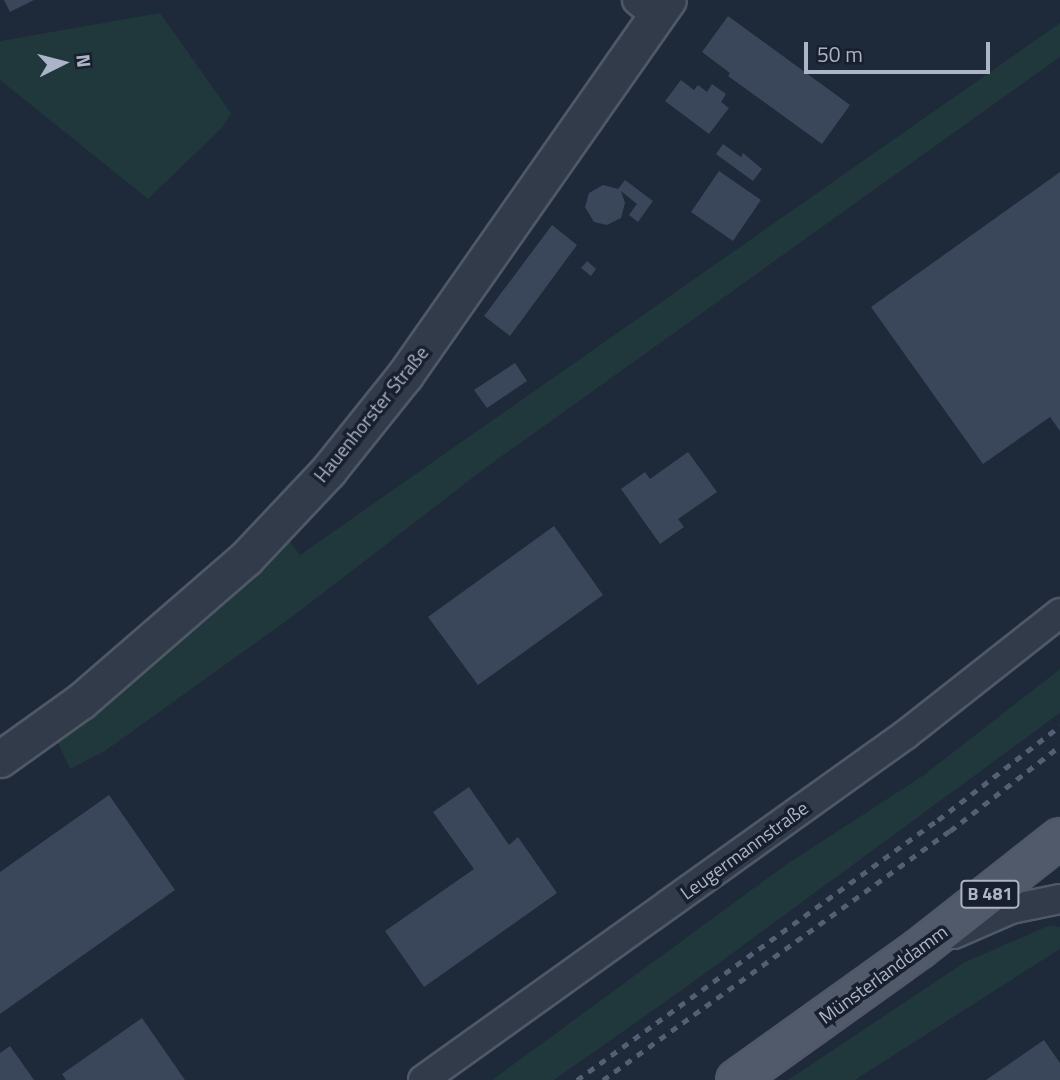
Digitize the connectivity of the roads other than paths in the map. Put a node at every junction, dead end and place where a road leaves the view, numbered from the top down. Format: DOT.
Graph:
graph roads {
  1 [pos="654,5"];
  2 [pos="1060,612"];
  3 [pos="0,759"];
  4 [pos="1060,838"];
  5 [pos="1060,899"];
  6 [pos="919,949"];
  7 [pos="423,1080"];
  8 [pos="736,1080"];
  1 -- 3 [label="street, Hauenhorster Straße"];
  2 -- 7 [label="street, Leugermannstraße"];
  4 -- 6 [label="main road, Münsterlanddamm / B 481"];
  5 -- 6 [label="street"];
  6 -- 8 [label="main road, Münsterlanddamm / B 481"];
}
